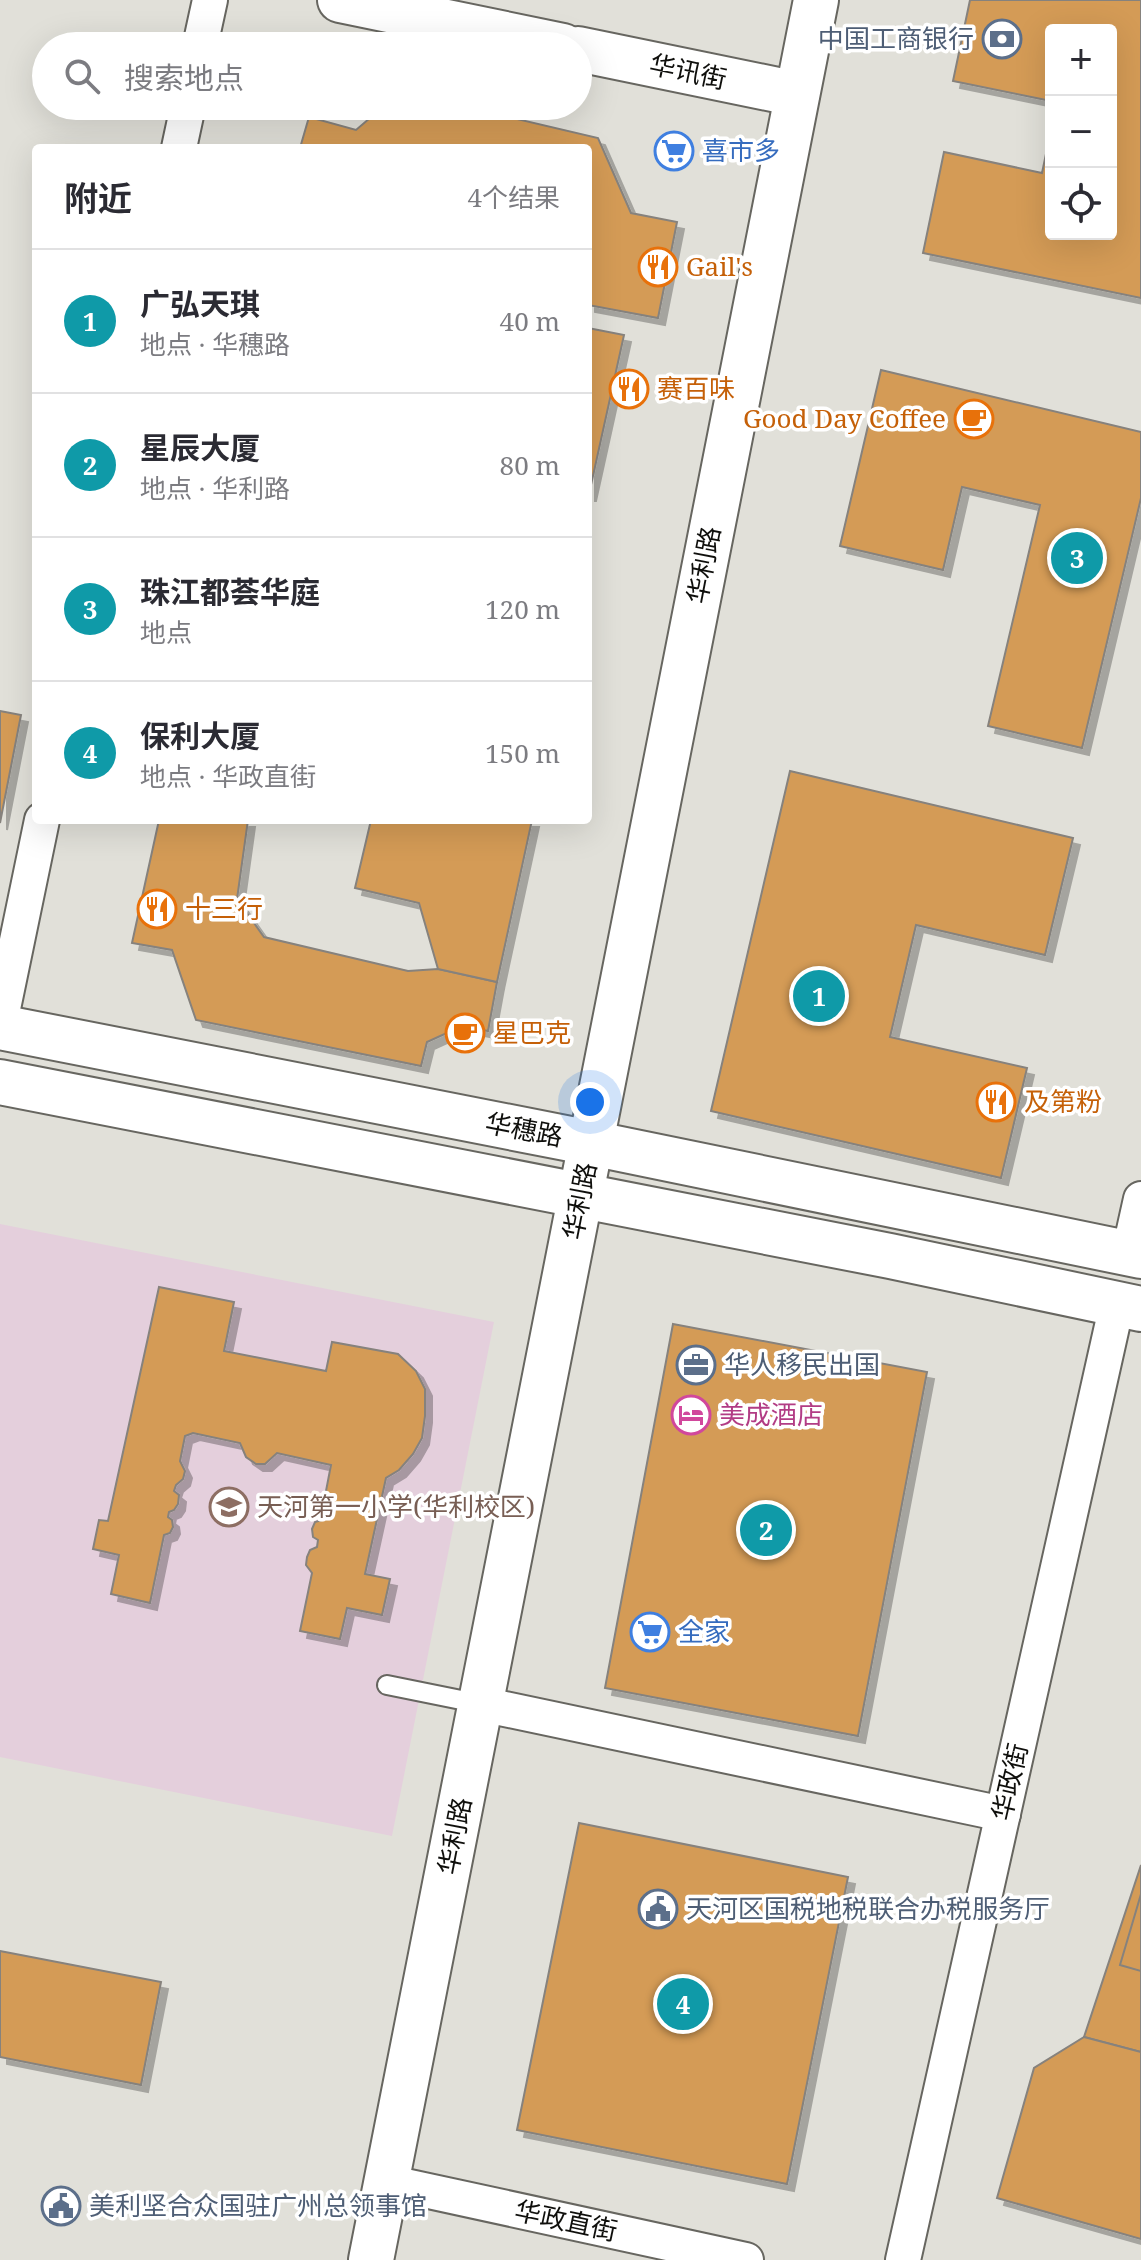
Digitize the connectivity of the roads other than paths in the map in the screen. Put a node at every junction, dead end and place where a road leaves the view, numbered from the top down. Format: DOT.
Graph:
graph roads {
  1 [pos="210,0"];
  2 [pos="340,0"];
  3 [pos="816,0"];
  4 [pos="203,32"];
  5 [pos="495,32"];
  6 [pos="592,52"];
  7 [pos="797,94"];
  8 [pos="185,120"];
  9 [pos="180,144"];
  10 [pos="41,824"];
  11 [pos="0,1025"];
  12 [pos="0,1082"];
  13 [pos="591,1143"];
  14 [pos="581,1195"];
  15 [pos="1141,1199"];
  16 [pos="1135,1254"];
  17 [pos="1129,1307"];
  18 [pos="387,1685"];
  19 [pos="481,1704"];
  20 [pos="1003,1814"];
  21 [pos="387,2182"];
  22 [pos="371,2260"];
  23 [pos="746,2260"];
  24 [pos="903,2260"];
  1 -- 4 [label="street"];
  2 -- 5 [label="street"];
  3 -- 7 [label="street, 华利路"];
  6 -- 7 [label="street, 华讯街"];
  7 -- 13 [label="street, 华利路"];
  8 -- 9 [label="street"];
  10 -- 11 [label="street"];
  11 -- 13 [label="street, 华穗路"];
  12 -- 14 [label="street, 华穗路"];
  13 -- 14 [label="street, 华利路"];
  13 -- 16 [label="street, 华穗路"];
  14 -- 17 [label="street, 华穗路"];
  14 -- 19 [label="street, 华利路"];
  15 -- 16 [label="street"];
  17 -- 20 [label="street, 华政街"];
  18 -- 19 [label="lane"];
  19 -- 20 [label="street"];
  19 -- 21 [label="street, 华利路"];
  20 -- 24 [label="street, 华政街"];
  21 -- 22 [label="street, 华利路"];
  21 -- 23 [label="street, 华政直街"];
}
